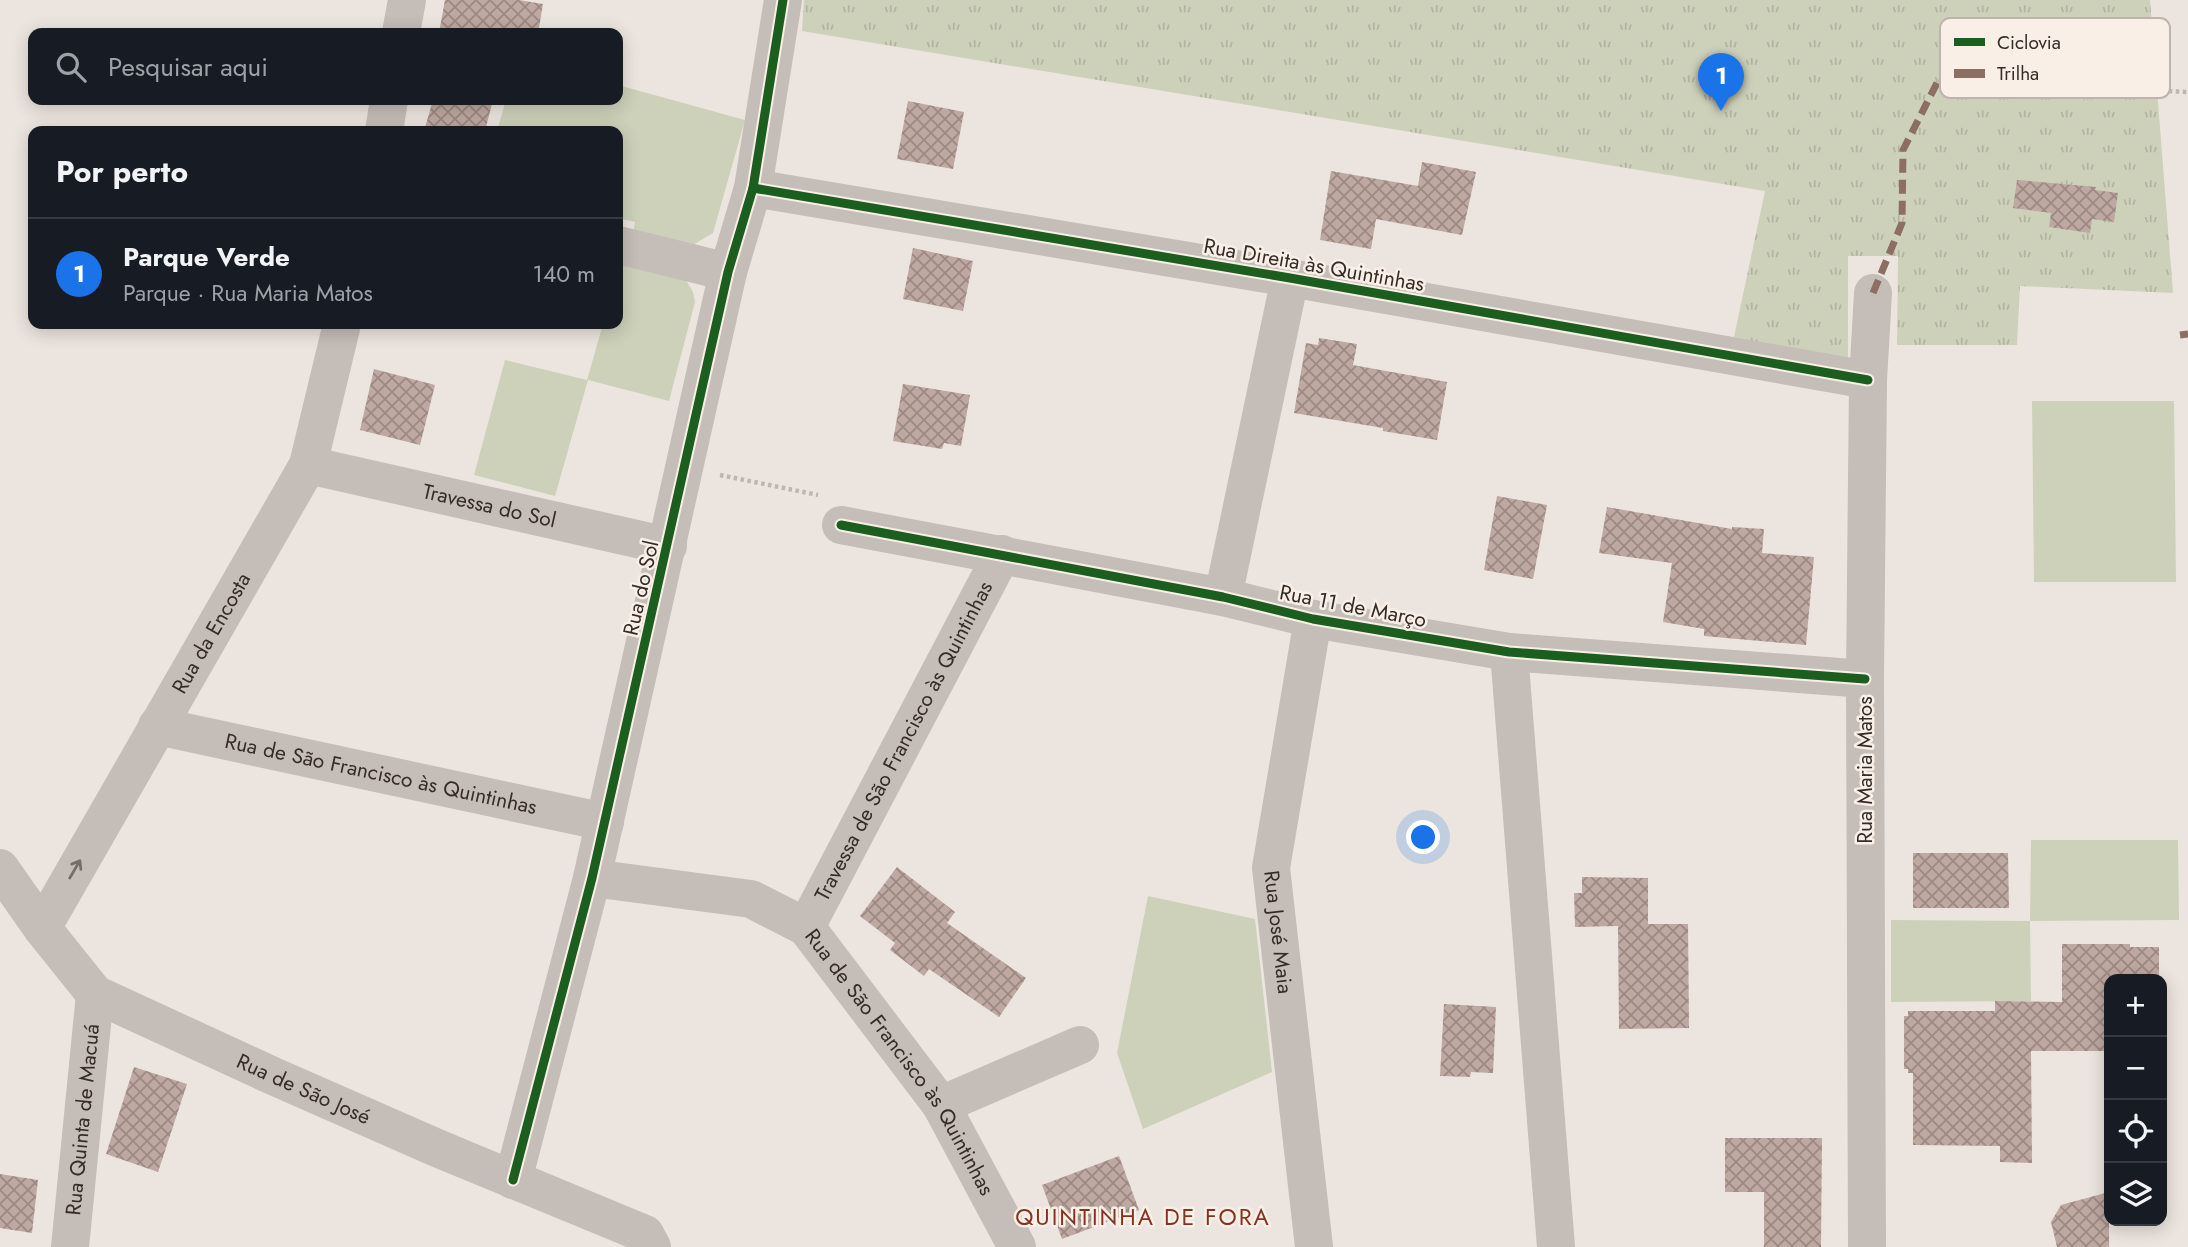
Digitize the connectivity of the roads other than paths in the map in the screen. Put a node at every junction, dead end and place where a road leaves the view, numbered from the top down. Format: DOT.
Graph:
graph roads {
  1 [pos="407,0"];
  2 [pos="783,0"];
  3 [pos="402,28"];
  4 [pos="388,105"];
  5 [pos="385,126"];
  6 [pos="753,188"];
  7 [pos="623,246"];
  8 [pos="728,272"];
  9 [pos="1290,278"];
  10 [pos="1874,293"];
  11 [pos="341,329"];
  12 [pos="1868,380"];
  13 [pos="309,466"];
  14 [pos="841,525"];
  15 [pos="668,546"];
  16 [pos="1002,554"];
  17 [pos="1223,597"];
  18 [pos="1313,619"];
  19 [pos="1508,652"];
  20 [pos="1865,679"];
  21 [pos="157,726"];
  22 [pos="605,822"];
  23 [pos="0,868"];
  24 [pos="592,878"];
  25 [pos="806,927"];
  26 [pos="41,928"];
  27 [pos="95,994"];
  28 [pos="1080,1045"];
  29 [pos="941,1105"];
  30 [pos="513,1180"];
  31 [pos="70,1247"];
  32 [pos="652,1247"];
  33 [pos="1017,1247"];
  34 [pos="1314,1247"];
  35 [pos="1556,1247"];
  36 [pos="1867,1247"];
  1 -- 3 [label="street"];
  2 -- 6 [label="street, Rua do Sol"];
  4 -- 5 [label="street"];
  6 -- 8 [label="street, Rua do Sol"];
  6 -- 9 [label="street, Rua Direita às Quintinhas"];
  7 -- 8 [label="street"];
  8 -- 15 [label="street, Rua do Sol"];
  9 -- 12 [label="street, Rua Direita às Quintinhas"];
  9 -- 17 [label="street"];
  10 -- 12 [label="street, Rua Maria Matos"];
  11 -- 13 [label="street, Rua da Encosta"];
  12 -- 20 [label="street, Rua Maria Matos"];
  13 -- 15 [label="street, Travessa do Sol"];
  13 -- 21 [label="street, Rua da Encosta"];
  14 -- 16 [label="street, Rua 11 de Março"];
  15 -- 22 [label="street, Rua do Sol"];
  16 -- 17 [label="street, Rua 11 de Março"];
  16 -- 25 [label="street, Travessa de São Francisco às Quintinhas"];
  17 -- 18 [label="street, Rua 11 de Março"];
  18 -- 19 [label="street, Rua 11 de Março"];
  18 -- 34 [label="street, Rua José Maia"];
  19 -- 20 [label="street, Rua 11 de Março"];
  19 -- 35 [label="street"];
  20 -- 36 [label="street, Rua Maria Matos"];
  21 -- 22 [label="street, Rua de São Francisco às Quintinhas"];
  26 -- 21 [label="street, Rua da Encosta, one-way"];
  22 -- 24 [label="street, Rua do Sol"];
  23 -- 26 [label="street, Rua de São José"];
  24 -- 25 [label="street, Rua de São Francisco às Quintinhas"];
  24 -- 30 [label="street, Rua do Sol"];
  25 -- 29 [label="street, Rua de São Francisco às Quintinhas"];
  26 -- 27 [label="street, Rua de São José"];
  27 -- 30 [label="street, Rua de São José"];
  27 -- 31 [label="street, Rua Quinta de Macuá"];
  28 -- 29 [label="street"];
  29 -- 33 [label="street, Rua de São Francisco às Quintinhas"];
  30 -- 32 [label="street, Rua de São José"];
}
